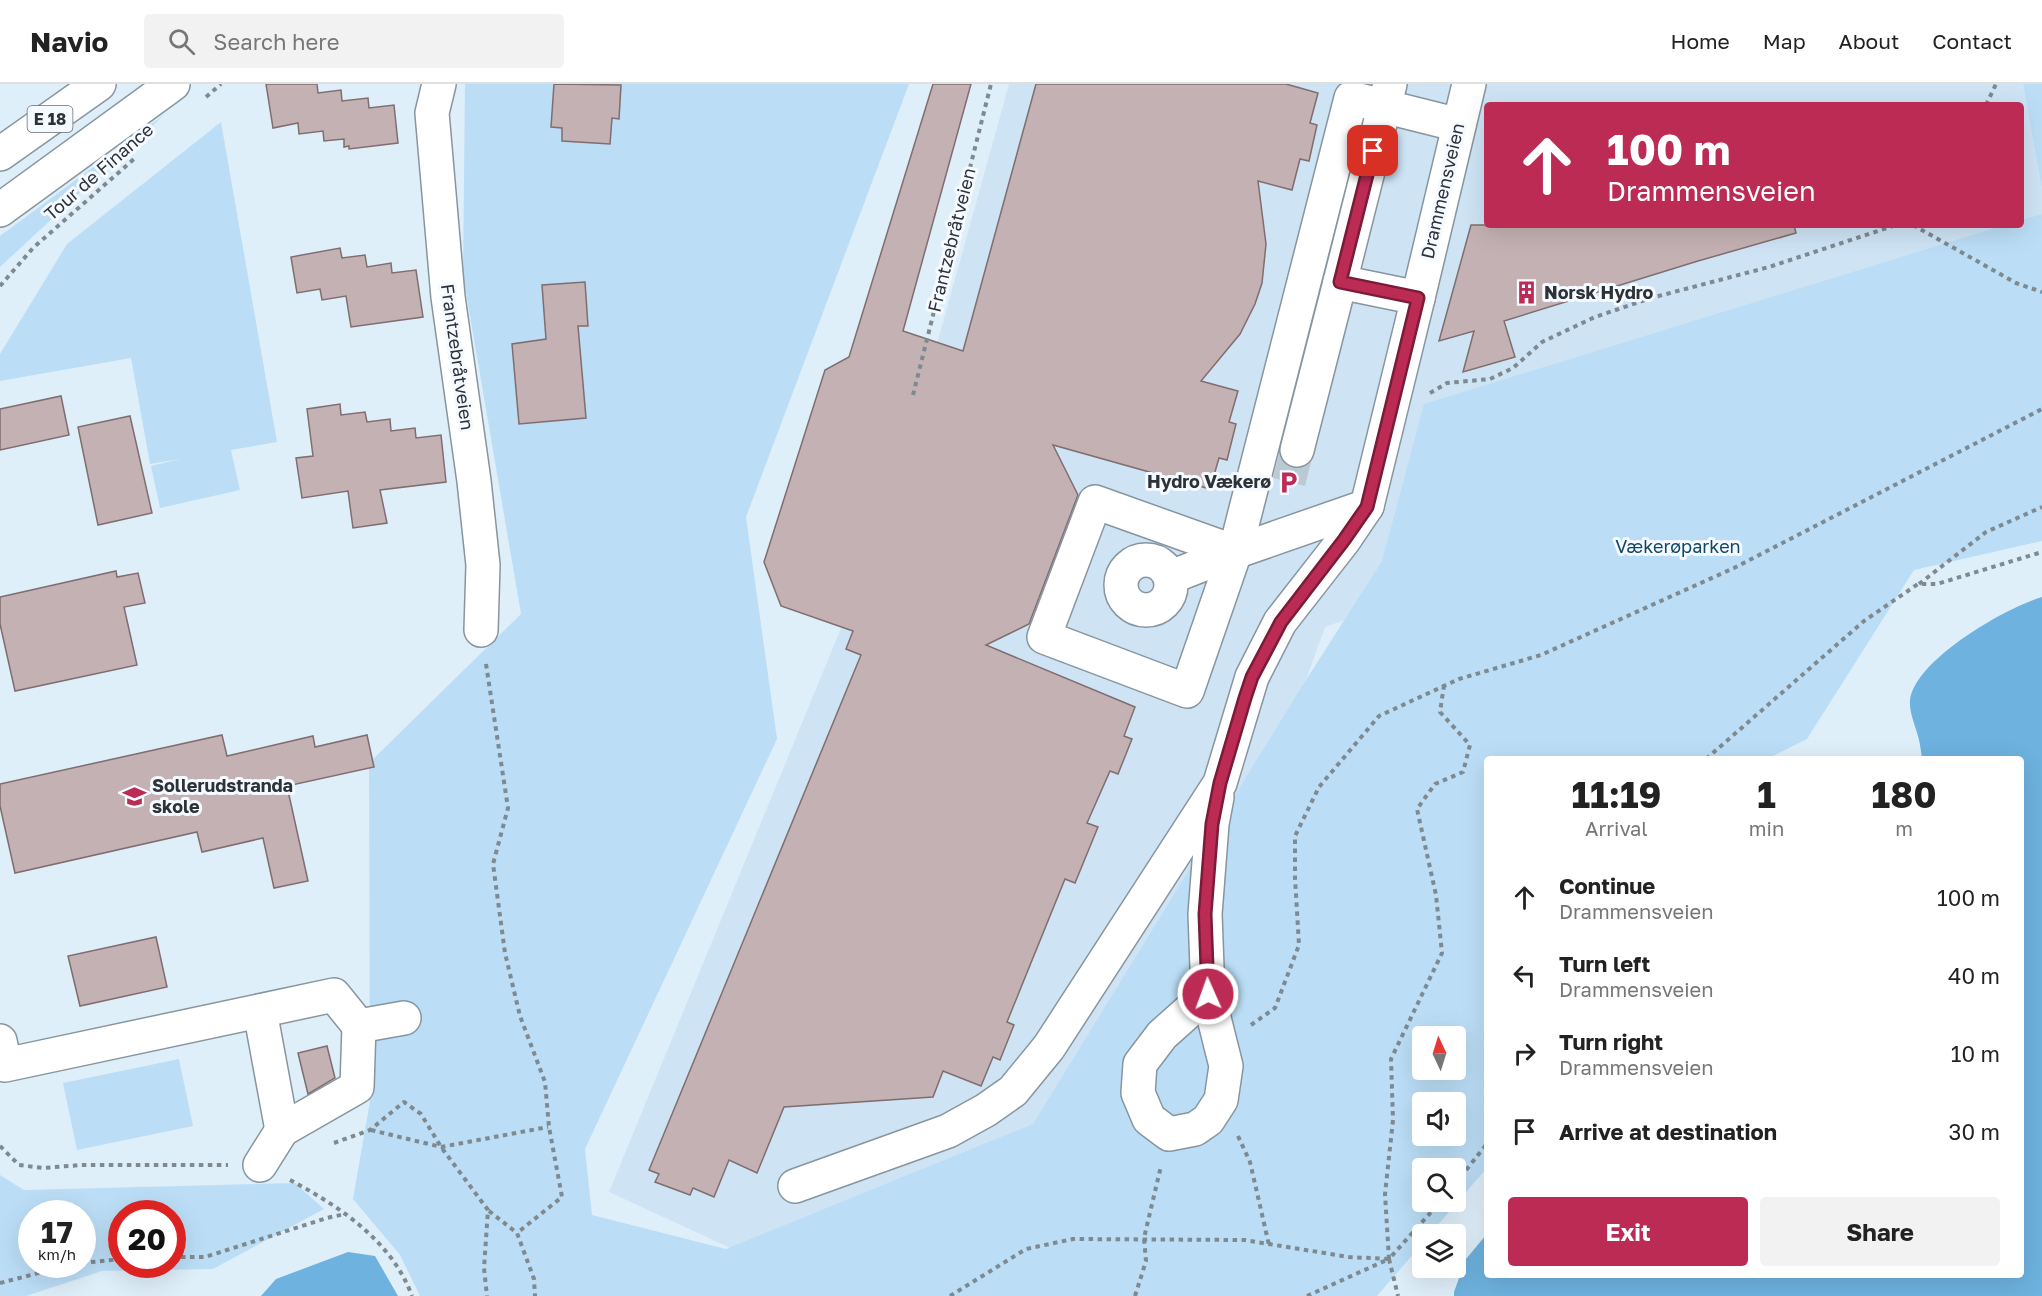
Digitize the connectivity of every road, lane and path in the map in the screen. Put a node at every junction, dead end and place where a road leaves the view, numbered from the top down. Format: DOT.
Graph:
graph roads {
  1 [pos="99,84"];
  2 [pos="174,84"];
  3 [pos="221,84"];
  4 [pos="439,84"];
  5 [pos="991,84"];
  6 [pos="1469,84"];
  7 [pos="1996,84"];
  8 [pos="1387,95"];
  9 [pos="204,99"];
  10 [pos="1987,102"];
  11 [pos="1459,125"];
  12 [pos="0,154"];
  13 [pos="135,158"];
  14 [pos="0,210"];
  15 [pos="1887,228"];
  16 [pos="1919,228"];
  17 [pos="1340,282"];
  18 [pos="0,286"];
  19 [pos="2042,292"];
  20 [pos="1418,298"];
  21 [pos="913,395"];
  22 [pos="1426,395"];
  23 [pos="2042,409"];
  24 [pos="1297,450"];
  25 [pos="1367,507"];
  26 [pos="2042,507"];
  27 [pos="1235,552"];
  28 [pos="2042,552"];
  29 [pos="1171,577"];
  30 [pos="1918,584"];
  31 [pos="481,630"];
  32 [pos="1444,685"];
  33 [pos="1709,756"];
  34 [pos="1220,783"];
  35 [pos="1208,994"];
  36 [pos="260,1011"];
  37 [pos="404,1018"];
  38 [pos="359,1026"];
  39 [pos="0,1041"];
  40 [pos="1222,1047"];
  41 [pos="1221,1100"];
  42 [pos="549,1127"];
  43 [pos="282,1130"];
  44 [pos="370,1130"];
  45 [pos="1169,1134"];
  46 [pos="327,1145"];
  47 [pos="0,1146"];
  48 [pos="441,1147"];
  49 [pos="1484,1147"];
  50 [pos="260,1165"];
  51 [pos="1466,1170"];
  52 [pos="795,1186"];
  53 [pos="488,1210"];
  54 [pos="1431,1212"];
  55 [pos="346,1214"];
  56 [pos="518,1233"];
  57 [pos="1144,1238"];
  58 [pos="1269,1245"];
  59 [pos="186,1257"];
  60 [pos="1389,1259"];
  61 [pos="19,1278"];
  62 [pos="0,1283"];
  63 [pos="412,1296"];
  64 [pos="487,1296"];
  65 [pos="535,1296"];
  66 [pos="950,1296"];
  67 [pos="1135,1296"];
  68 [pos="1307,1296"];
  69 [pos="1398,1296"];
  1 -- 12 [label="main road, E 18"];
  2 -- 14 [label="main road"];
  3 -- 9 [label="path"];
  4 -- 31 [label="main road, Frantzebråtveien"];
  5 -- 21 [label="path, Frantzebråtveien"];
  6 -- 11 [label="main road, Drammensveien"];
  7 -- 10 [label="path"];
  8 -- 11 [label="main road"];
  8 -- 17 [label="main road"];
  8 -- 27 [label="main road"];
  11 -- 20 [label="main road, Drammensveien"];
  13 -- 18 [label="path, Tour de Finance"];
  15 -- 22 [label="path"];
  16 -- 19 [label="path"];
  17 -- 20 [label="main road"];
  17 -- 24 [label="main road"];
  20 -- 25 [label="main road, Drammensveien"];
  23 -- 32 [label="path"];
  25 -- 27 [label="main road"];
  25 -- 34 [label="main road"];
  26 -- 30 [label="path"];
  27 -- 27 [label="main road"];
  27 -- 29 [label="main road"];
  28 -- 30 [label="path"];
  30 -- 33 [label="path"];
  31 -- 42 [label="path"];
  32 -- 40 [label="path"];
  32 -- 60 [label="path"];
  34 -- 35 [label="main road"];
  34 -- 52 [label="main road"];
  35 -- 40 [label="main road"];
  35 -- 45 [label="main road"];
  36 -- 38 [label="main road"];
  36 -- 39 [label="main road"];
  36 -- 43 [label="main road"];
  37 -- 38 [label="main road"];
  38 -- 43 [label="main road"];
  40 -- 41 [label="main road"];
  41 -- 45 [label="main road"];
  41 -- 58 [label="path"];
  42 -- 48 [label="path"];
  42 -- 56 [label="path"];
  43 -- 50 [label="main road"];
  44 -- 46 [label="path"];
  44 -- 48 [label="path"];
  44 -- 48 [label="path"];
  45 -- 57 [label="path"];
  47 -- 50 [label="path"];
  48 -- 53 [label="path"];
  49 -- 51 [label="path"];
  50 -- 55 [label="path"];
  53 -- 56 [label="path"];
  53 -- 64 [label="path"];
  54 -- 60 [label="path"];
  55 -- 59 [label="path"];
  55 -- 63 [label="path"];
  56 -- 65 [label="path"];
  57 -- 58 [label="path"];
  57 -- 66 [label="path"];
  57 -- 67 [label="path"];
  58 -- 60 [label="path"];
  60 -- 68 [label="path"];
  60 -- 69 [label="path"];
  61 -- 62 [label="path"];
}
